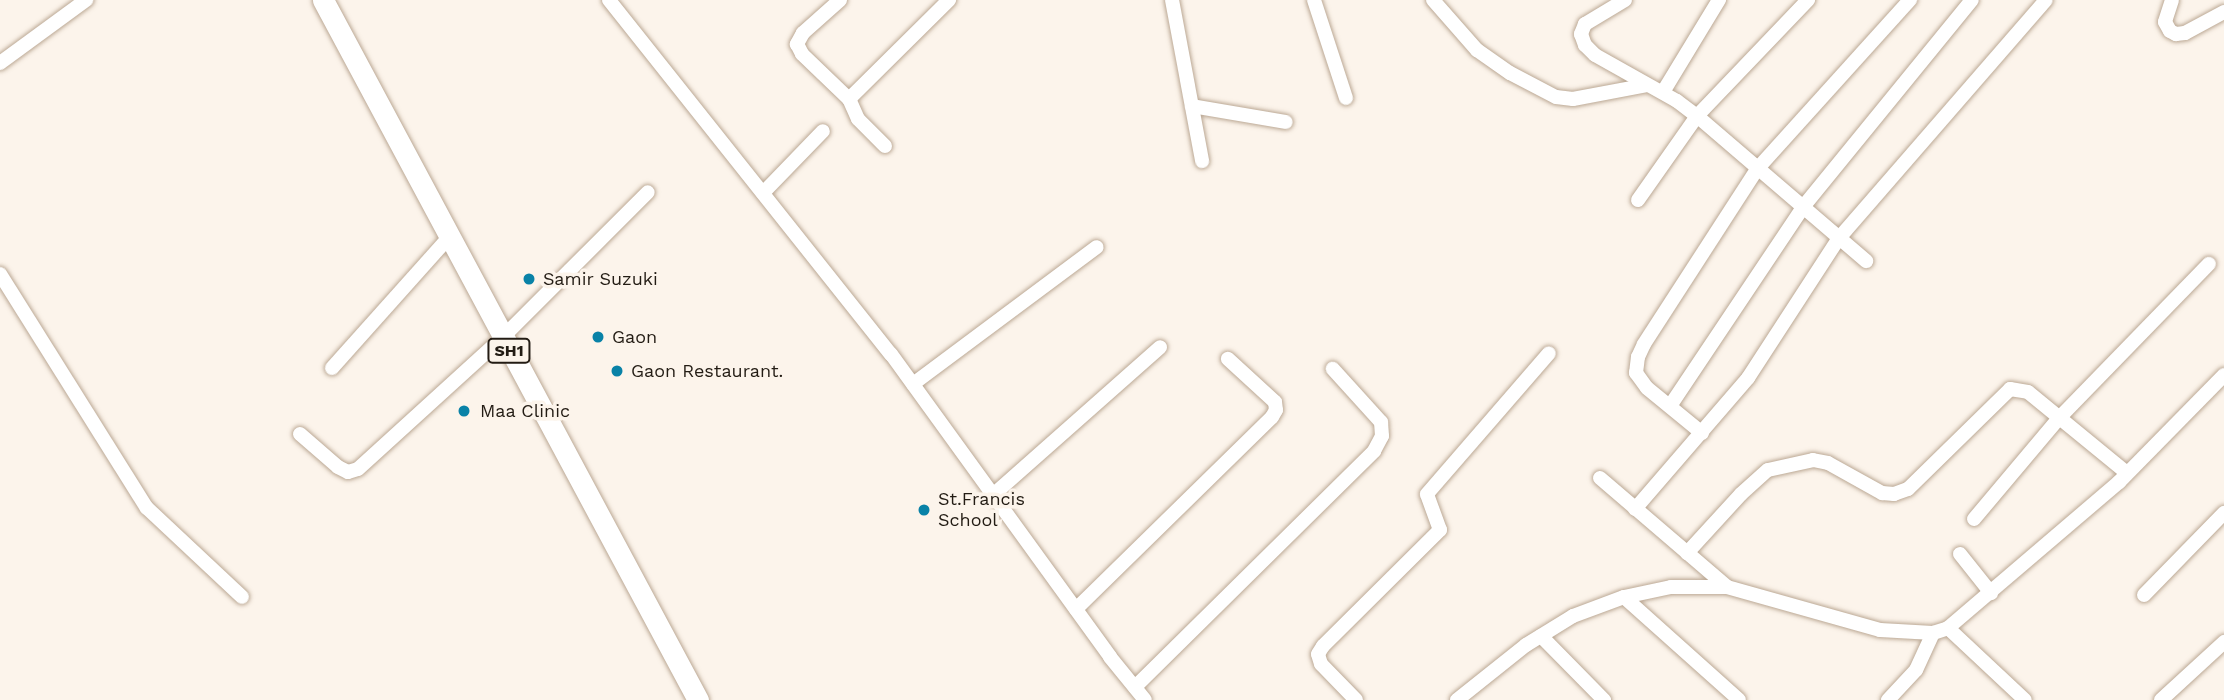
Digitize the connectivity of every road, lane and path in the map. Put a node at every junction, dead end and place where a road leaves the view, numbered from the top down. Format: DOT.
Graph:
graph roads {
  1 [pos="86,0"];
  2 [pos="323,0"];
  3 [pos="609,0"];
  4 [pos="840,0"];
  5 [pos="949,0"];
  6 [pos="1172,0"];
  7 [pos="1314,0"];
  8 [pos="1433,0"];
  9 [pos="1625,0"];
  10 [pos="1719,0"];
  11 [pos="1808,0"];
  12 [pos="1910,0"];
  13 [pos="1972,0"];
  14 [pos="2046,0"];
  15 [pos="2172,0"];
  16 [pos="2224,12"];
  17 [pos="0,64"];
  18 [pos="1647,85"];
  19 [pos="1663,92"];
  20 [pos="1346,98"];
  21 [pos="849,99"];
  22 [pos="1192,106"];
  23 [pos="1697,116"];
  24 [pos="1286,122"];
  25 [pos="823,131"];
  26 [pos="885,146"];
  27 [pos="1202,161"];
  28 [pos="1758,168"];
  29 [pos="648,192"];
  30 [pos="763,193"];
  31 [pos="1638,200"];
  32 [pos="1803,207"];
  33 [pos="449,237"];
  34 [pos="1839,238"];
  35 [pos="1097,247"];
  36 [pos="1866,261"];
  37 [pos="2209,264"];
  38 [pos="0,274"];
  39 [pos="502,338"];
  40 [pos="1160,347"];
  41 [pos="1549,353"];
  42 [pos="1228,359"];
  43 [pos="332,368"];
  44 [pos="1333,369"];
  45 [pos="2224,375"];
  46 [pos="913,384"];
  47 [pos="1670,406"];
  48 [pos="2059,418"];
  49 [pos="1702,433"];
  50 [pos="300,434"];
  51 [pos="2127,474"];
  52 [pos="1600,478"];
  53 [pos="993,495"];
  54 [pos="1635,509"];
  55 [pos="2224,513"];
  56 [pos="1974,519"];
  57 [pos="1687,553"];
  58 [pos="1961,554"];
  59 [pos="1727,587"];
  60 [pos="1991,593"];
  61 [pos="2144,595"];
  62 [pos="242,597"];
  63 [pos="1624,597"];
  64 [pos="1076,610"];
  65 [pos="1948,628"];
  66 [pos="1933,633"];
  67 [pos="1541,636"];
  68 [pos="2224,642"];
  69 [pos="1135,687"];
  70 [pos="698,700"];
  71 [pos="1145,700"];
  72 [pos="1356,700"];
  73 [pos="1458,700"];
  74 [pos="1604,700"];
  75 [pos="1740,700"];
  76 [pos="1888,700"];
  77 [pos="2025,700"];
  78 [pos="2161,700"];
  1 -- 17 [label="street"];
  2 -- 33 [label="main road, SH1"];
  3 -- 30 [label="street"];
  4 -- 21 [label="street"];
  5 -- 21 [label="street"];
  6 -- 22 [label="street"];
  7 -- 20 [label="street"];
  8 -- 18 [label="street"];
  9 -- 18 [label="street"];
  10 -- 19 [label="street"];
  11 -- 23 [label="street"];
  12 -- 28 [label="street"];
  13 -- 32 [label="street"];
  14 -- 34 [label="street"];
  15 -- 16 [label="street"];
  18 -- 19 [label="street"];
  19 -- 23 [label="street"];
  21 -- 26 [label="street"];
  22 -- 24 [label="street"];
  22 -- 27 [label="street"];
  23 -- 28 [label="street"];
  23 -- 31 [label="street"];
  25 -- 30 [label="street"];
  28 -- 32 [label="street"];
  28 -- 47 [label="street"];
  29 -- 39 [label="street"];
  30 -- 46 [label="street"];
  32 -- 34 [label="street"];
  32 -- 47 [label="street"];
  33 -- 39 [label="main road, SH1"];
  33 -- 43 [label="street"];
  34 -- 36 [label="street"];
  34 -- 49 [label="street"];
  35 -- 46 [label="street"];
  37 -- 48 [label="street"];
  38 -- 62 [label="street"];
  39 -- 50 [label="street"];
  39 -- 70 [label="main road, SH1"];
  40 -- 53 [label="street"];
  41 -- 72 [label="street"];
  42 -- 64 [label="street"];
  44 -- 69 [label="street"];
  45 -- 51 [label="street"];
  46 -- 53 [label="street"];
  47 -- 49 [label="street"];
  48 -- 51 [label="street"];
  48 -- 56 [label="street"];
  48 -- 57 [label="street"];
  49 -- 54 [label="street"];
  51 -- 60 [label="street"];
  52 -- 54 [label="street"];
  53 -- 64 [label="street"];
  54 -- 57 [label="street"];
  55 -- 61 [label="street"];
  57 -- 59 [label="street"];
  58 -- 60 [label="street"];
  59 -- 63 [label="street"];
  59 -- 66 [label="street"];
  60 -- 65 [label="street"];
  63 -- 67 [label="street"];
  63 -- 75 [label="street"];
  64 -- 69 [label="street"];
  65 -- 66 [label="street"];
  65 -- 77 [label="street"];
  66 -- 76 [label="street"];
  67 -- 73 [label="street"];
  67 -- 74 [label="street"];
  68 -- 78 [label="street"];
  69 -- 71 [label="street"];
}
